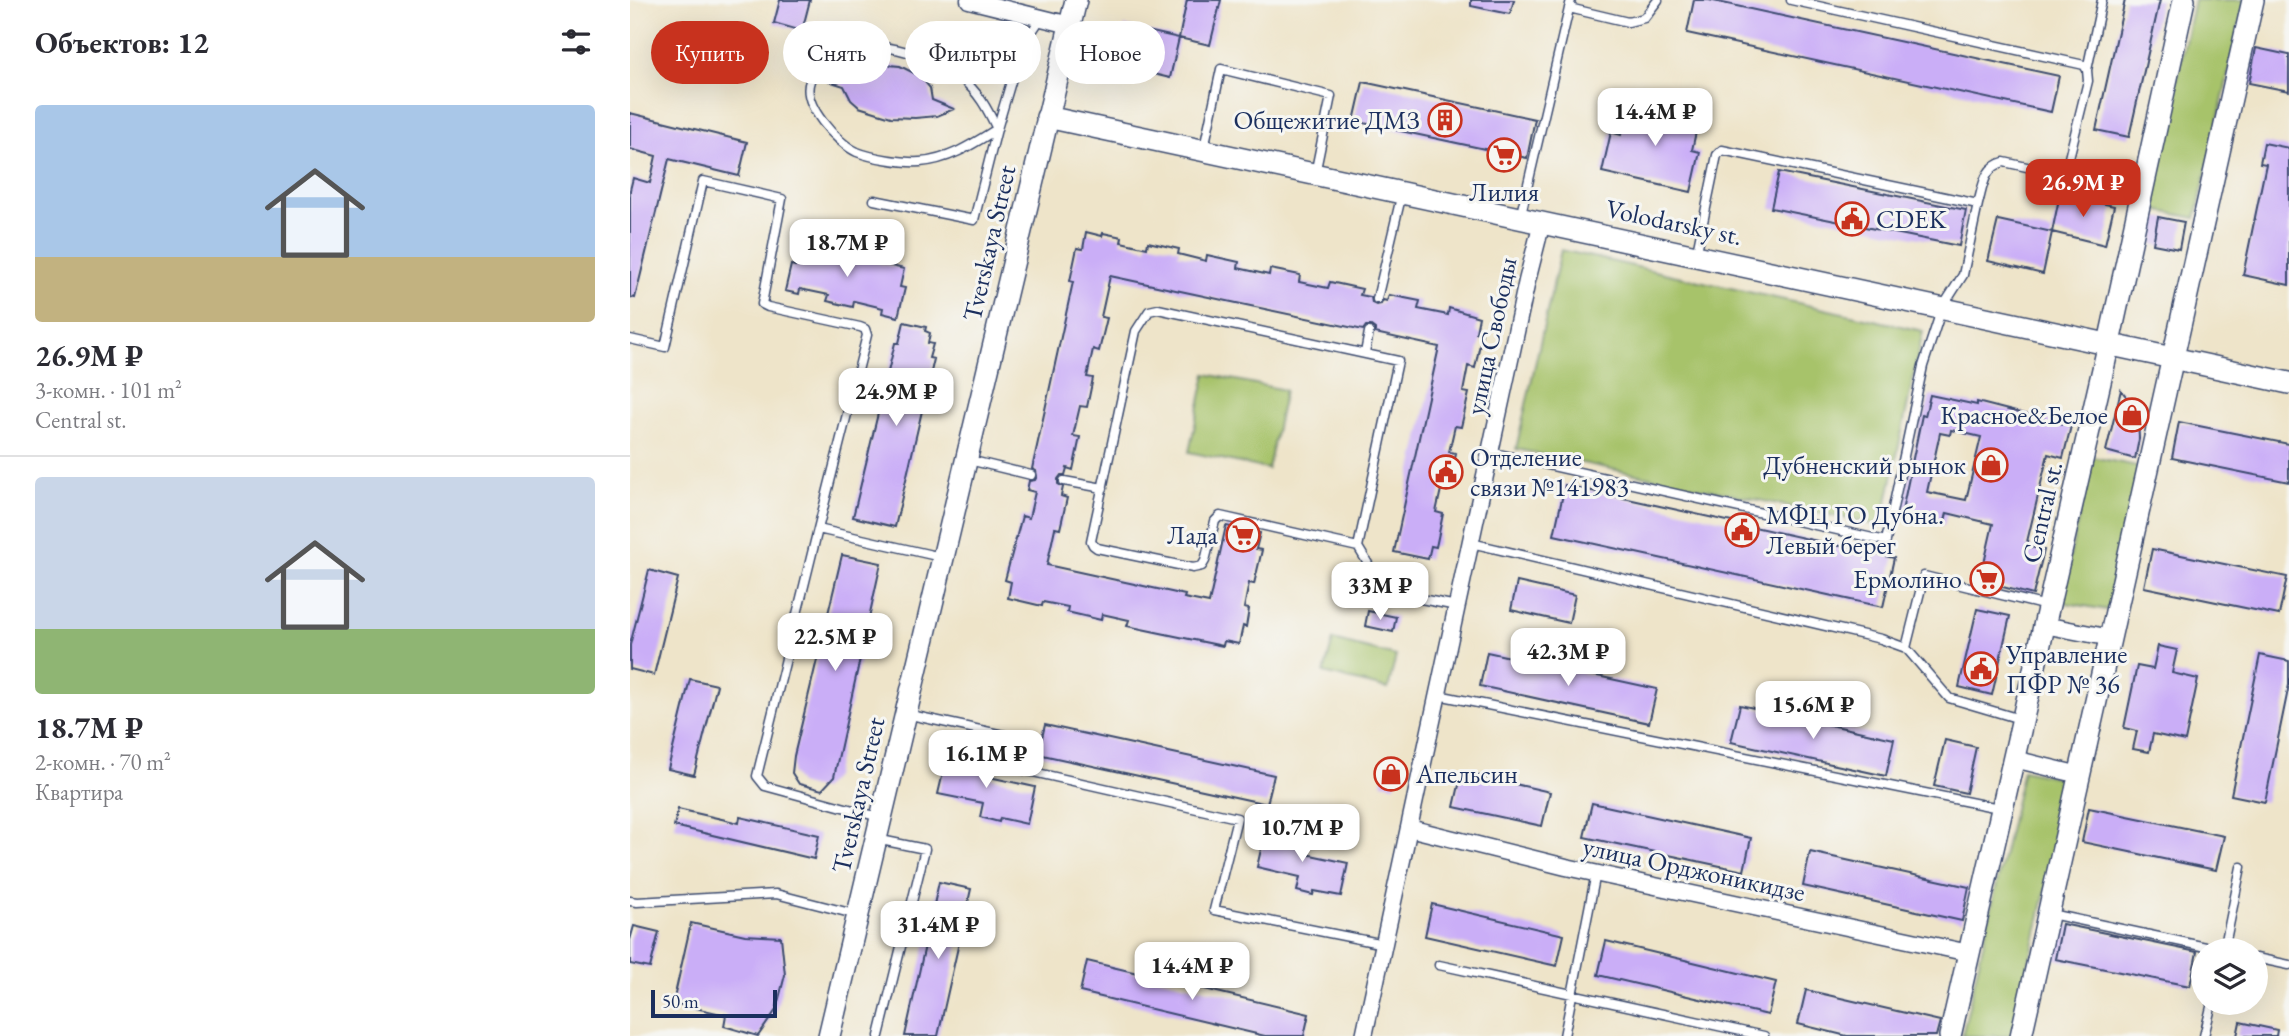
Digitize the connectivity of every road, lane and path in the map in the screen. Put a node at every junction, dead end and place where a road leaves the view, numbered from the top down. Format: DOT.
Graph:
graph roads {
  1 [pos="970,0"];
  2 [pos="1076,0"];
  3 [pos="1649,0"];
  4 [pos="1658,0"];
  5 [pos="1791,0"];
  6 [pos="2102,0"];
  7 [pos="2184,0"];
  8 [pos="2253,0"];
  9 [pos="1570,4"];
  10 [pos="1041,18"];
  11 [pos="1644,18"];
  12 [pos="1055,21"];
  13 [pos="1071,21"];
  14 [pos="2087,70"];
  15 [pos="1055,84"];
  16 [pos="1047,117"];
  17 [pos="997,129"];
  18 [pos="1203,150"];
  19 [pos="1315,174"];
  20 [pos="2065,174"];
  21 [pos="2143,192"];
  22 [pos="1402,193"];
  23 [pos="874,200"];
  24 [pos="1978,204"];
  25 [pos="1520,218"];
  26 [pos="1542,222"];
  27 [pos="1696,256"];
  28 [pos="1377,299"];
  29 [pos="1942,308"];
  30 [pos="1369,332"];
  31 [pos="630,340"];
  32 [pos="2109,343"];
  33 [pos="1364,354"];
  34 [pos="2172,357"];
  35 [pos="2289,383"];
  36 [pos="1490,452"];
  37 [pos="967,460"];
  38 [pos="1031,475"];
  39 [pos="1064,481"];
  40 [pos="1103,488"];
  41 [pos="818,529"];
  42 [pos="1471,543"];
  43 [pos="1358,547"];
  44 [pos="943,558"];
  45 [pos="1457,606"];
  46 [pos="2046,616"];
  47 [pos="2111,638"];
  48 [pos="1906,648"];
  49 [pos="1438,695"];
  50 [pos="906,714"];
  51 [pos="2023,719"];
  52 [pos="2014,759"];
  53 [pos="2080,775"];
  54 [pos="2002,809"];
  55 [pos="881,817"];
  56 [pos="1409,828"];
  57 [pos="876,838"];
  58 [pos="2241,867"];
  59 [pos="1596,873"];
  60 [pos="630,901"];
  61 [pos="2048,914"];
  62 [pos="858,915"];
  63 [pos="2225,938"];
  64 [pos="1384,944"];
  65 [pos="2191,944"];
  66 [pos="1969,953"];
  67 [pos="2268,961"];
  68 [pos="1439,965"];
  69 [pos="2289,965"];
  70 [pos="1572,994"];
  71 [pos="2209,1015"];
  72 [pos="828,1036"];
  73 [pos="879,1036"];
  74 [pos="1364,1036"];
  75 [pos="1564,1036"];
  76 [pos="1764,1036"];
  77 [pos="1951,1036"];
  78 [pos="2021,1036"];
  79 [pos="2204,1036"];
  1 -- 10 [label="street"];
  2 -- 13 [label="main road, Tverskaya Street"];
  3 -- 11 [label="lane"];
  4 -- 11 [label="lane"];
  5 -- 14 [label="lane"];
  6 -- 14 [label="lane"];
  7 -- 21 [label="main road, Central st."];
  8 -- 34 [label="main road"];
  9 -- 11 [label="lane"];
  9 -- 25 [label="lane"];
  10 -- 12 [label="street"];
  10 -- 17 [label="lane"];
  14 -- 20 [label="lane"];
  15 -- 16 [label="main road, Tverskaya Street"];
  16 -- 18 [label="main road, Volodarsky st."];
  16 -- 37 [label="main road, Tverskaya Street"];
  17 -- 17 [label="lane"];
  17 -- 23 [label="lane"];
  18 -- 19 [label="main road, Volodarsky st."];
  18 -- 19 [label="lane"];
  19 -- 22 [label="main road, Volodarsky st."];
  20 -- 21 [label="lane"];
  20 -- 24 [label="lane"];
  21 -- 32 [label="main road, Central st."];
  22 -- 25 [label="main road, Volodarsky st."];
  22 -- 28 [label="lane"];
  24 -- 27 [label="lane"];
  24 -- 29 [label="lane"];
  25 -- 26 [label="main road, Volodarsky st."];
  26 -- 27 [label="main road, Volodarsky st."];
  26 -- 36 [label="street, улица Свободы"];
  27 -- 29 [label="main road, Volodarsky st."];
  29 -- 32 [label="main road, Volodarsky st."];
  29 -- 36 [label="lane"];
  30 -- 33 [label="lane"];
  31 -- 41 [label="lane"];
  32 -- 34 [label="main road, Volodarsky st."];
  32 -- 46 [label="main road, Central st."];
  33 -- 40 [label="lane"];
  33 -- 43 [label="lane"];
  34 -- 35 [label="main road, Volodarsky st."];
  34 -- 47 [label="main road"];
  36 -- 42 [label="street, улица Свободы"];
  37 -- 38 [label="lane"];
  37 -- 44 [label="main road, Tverskaya Street"];
  39 -- 40 [label="lane"];
  40 -- 43 [label="lane"];
  41 -- 44 [label="lane"];
  41 -- 55 [label="lane"];
  42 -- 45 [label="street, улица Свободы"];
  42 -- 48 [label="lane"];
  43 -- 45 [label="lane"];
  44 -- 50 [label="main road, Tverskaya Street"];
  45 -- 49 [label="street, улица Свободы"];
  46 -- 47 [label="street"];
  46 -- 48 [label="lane"];
  46 -- 51 [label="main road, Central st."];
  47 -- 53 [label="main road"];
  48 -- 51 [label="lane"];
  49 -- 54 [label="lane"];
  49 -- 56 [label="street, улица Свободы"];
  50 -- 55 [label="main road, Tverskaya Street"];
  50 -- 64 [label="lane"];
  51 -- 52 [label="main road, Central st."];
  52 -- 53 [label="street"];
  52 -- 54 [label="main road, Central st."];
  53 -- 61 [label="main road"];
  54 -- 66 [label="main road, Central st."];
  55 -- 57 [label="main road, Tverskaya Street"];
  56 -- 59 [label="street, улица Орджоникидзе"];
  56 -- 64 [label="street, улица Свободы"];
  57 -- 62 [label="main road, Tverskaya Street"];
  57 -- 73 [label="lane"];
  58 -- 63 [label="lane"];
  59 -- 66 [label="street, улица Орджоникидзе"];
  59 -- 70 [label="lane"];
  60 -- 62 [label="lane"];
  61 -- 65 [label="lane"];
  61 -- 78 [label="main road"];
  62 -- 72 [label="main road, Tverskaya Street"];
  64 -- 74 [label="street, улица Свободы"];
  66 -- 77 [label="main road, Central st."];
  67 -- 69 [label="lane"];
  68 -- 70 [label="lane"];
  70 -- 75 [label="lane"];
  70 -- 76 [label="lane"];
  71 -- 79 [label="lane"];
}
